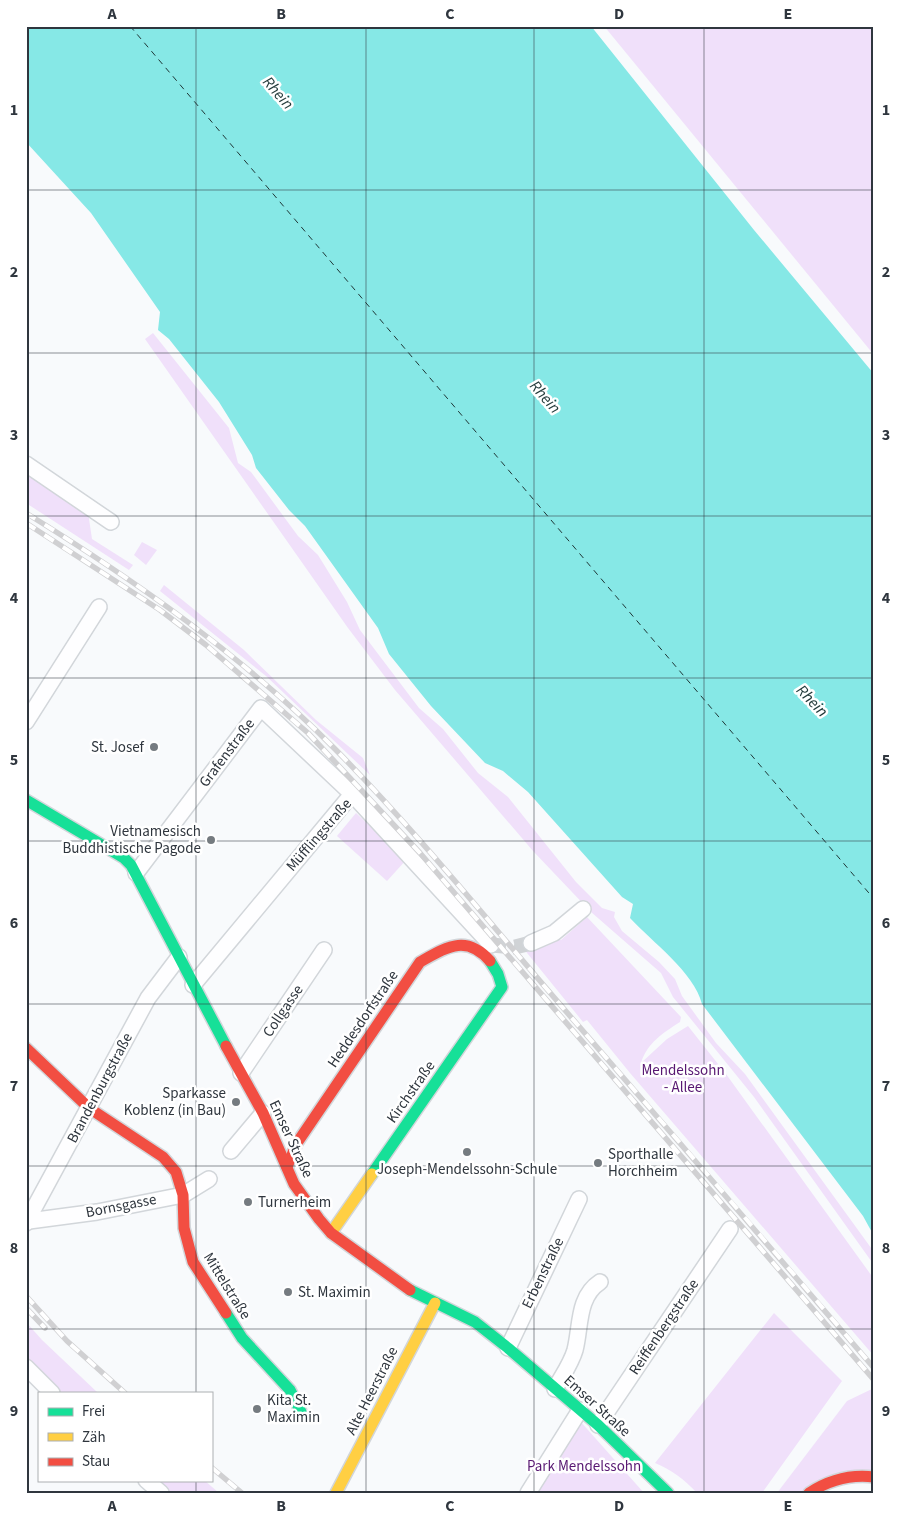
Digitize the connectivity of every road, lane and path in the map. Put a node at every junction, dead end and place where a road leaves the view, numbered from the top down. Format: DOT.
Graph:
graph roads {
  1 [pos="31,467"];
  2 [pos="111,522"];
  3 [pos="99,607"];
  4 [pos="26,722"];
  5 [pos="352,794"];
  6 [pos="26,800"];
  7 [pos="136,873"];
  8 [pos="583,908"];
  9 [pos="532,943"];
  10 [pos="491,945"];
  11 [pos="324,950"];
  12 [pos="179,957"];
  13 [pos="494,966"];
  14 [pos="193,985"];
  15 [pos="26,1048"];
  16 [pos="241,1073"];
  17 [pos="89,1108"];
  18 [pos="263,1113"];
  19 [pos="231,1151"];
  20 [pos="287,1167"];
  21 [pos="209,1179"];
  22 [pos="183,1195"];
  23 [pos="579,1199"];
  24 [pos="28,1222"];
  25 [pos="730,1229"];
  26 [pos="331,1233"];
  27 [pos="600,1282"];
  28 [pos="435,1303"];
  29 [pos="508,1348"];
  30 [pos="26,1367"];
  31 [pos="555,1388"];
  32 [pos="51,1392"];
  33 [pos="580,1410"];
  34 [pos="301,1412"];
  35 [pos="598,1425"];
  36 [pos="874,1477"];
  37 [pos="148,1482"];
  38 [pos="161,1493"];
  39 [pos="336,1493"];
  40 [pos="528,1493"];
  41 [pos="668,1493"];
  42 [pos="809,1493"];
  1 -- 2 [label="street"];
  3 -- 4 [label="street"];
  5 -- 7 [label="street, Grafenstraße"];
  5 -- 10 [label="street, Müfflingstraße"];
  5 -- 14 [label="street, Müfflingstraße"];
  6 -- 7 [label="main road, Emser Straße"];
  7 -- 12 [label="main road, Emser Straße"];
  8 -- 9 [label="street"];
  11 -- 16 [label="street, Collgasse"];
  12 -- 14 [label="main road, Emser Straße"];
  12 -- 17 [label="street, Brandenburgstraße"];
  13 -- 20 [label="main road, Heddesdorfstraße"];
  13 -- 26 [label="main road, Kirchstraße"];
  14 -- 16 [label="main road, Emser Straße"];
  15 -- 17 [label="main road, Mittelstraße"];
  16 -- 18 [label="main road, Emser Straße"];
  17 -- 22 [label="main road, Mittelstraße"];
  17 -- 24 [label="street, Brandenburgstraße"];
  18 -- 19 [label="street"];
  18 -- 20 [label="main road, Emser Straße"];
  20 -- 26 [label="main road, Emser Straße"];
  21 -- 22 [label="street, Bornsgasse"];
  22 -- 24 [label="street, Bornsgasse"];
  22 -- 34 [label="main road, Mittelstraße"];
  23 -- 29 [label="street, Erbenstraße"];
  25 -- 35 [label="street, Reiffenbergstraße"];
  26 -- 28 [label="main road, Emser Straße"];
  27 -- 31 [label="street"];
  28 -- 29 [label="main road, Emser Straße"];
  28 -- 39 [label="main road, Alte Heerstraße"];
  29 -- 31 [label="main road, Emser Straße"];
  30 -- 32 [label="street"];
  31 -- 33 [label="main road, Emser Straße"];
  33 -- 35 [label="main road, Emser Straße"];
  33 -- 40 [label="street"];
  35 -- 41 [label="main road, Emser Straße"];
  36 -- 42 [label="main road"];
  37 -- 38 [label="street"];
}
